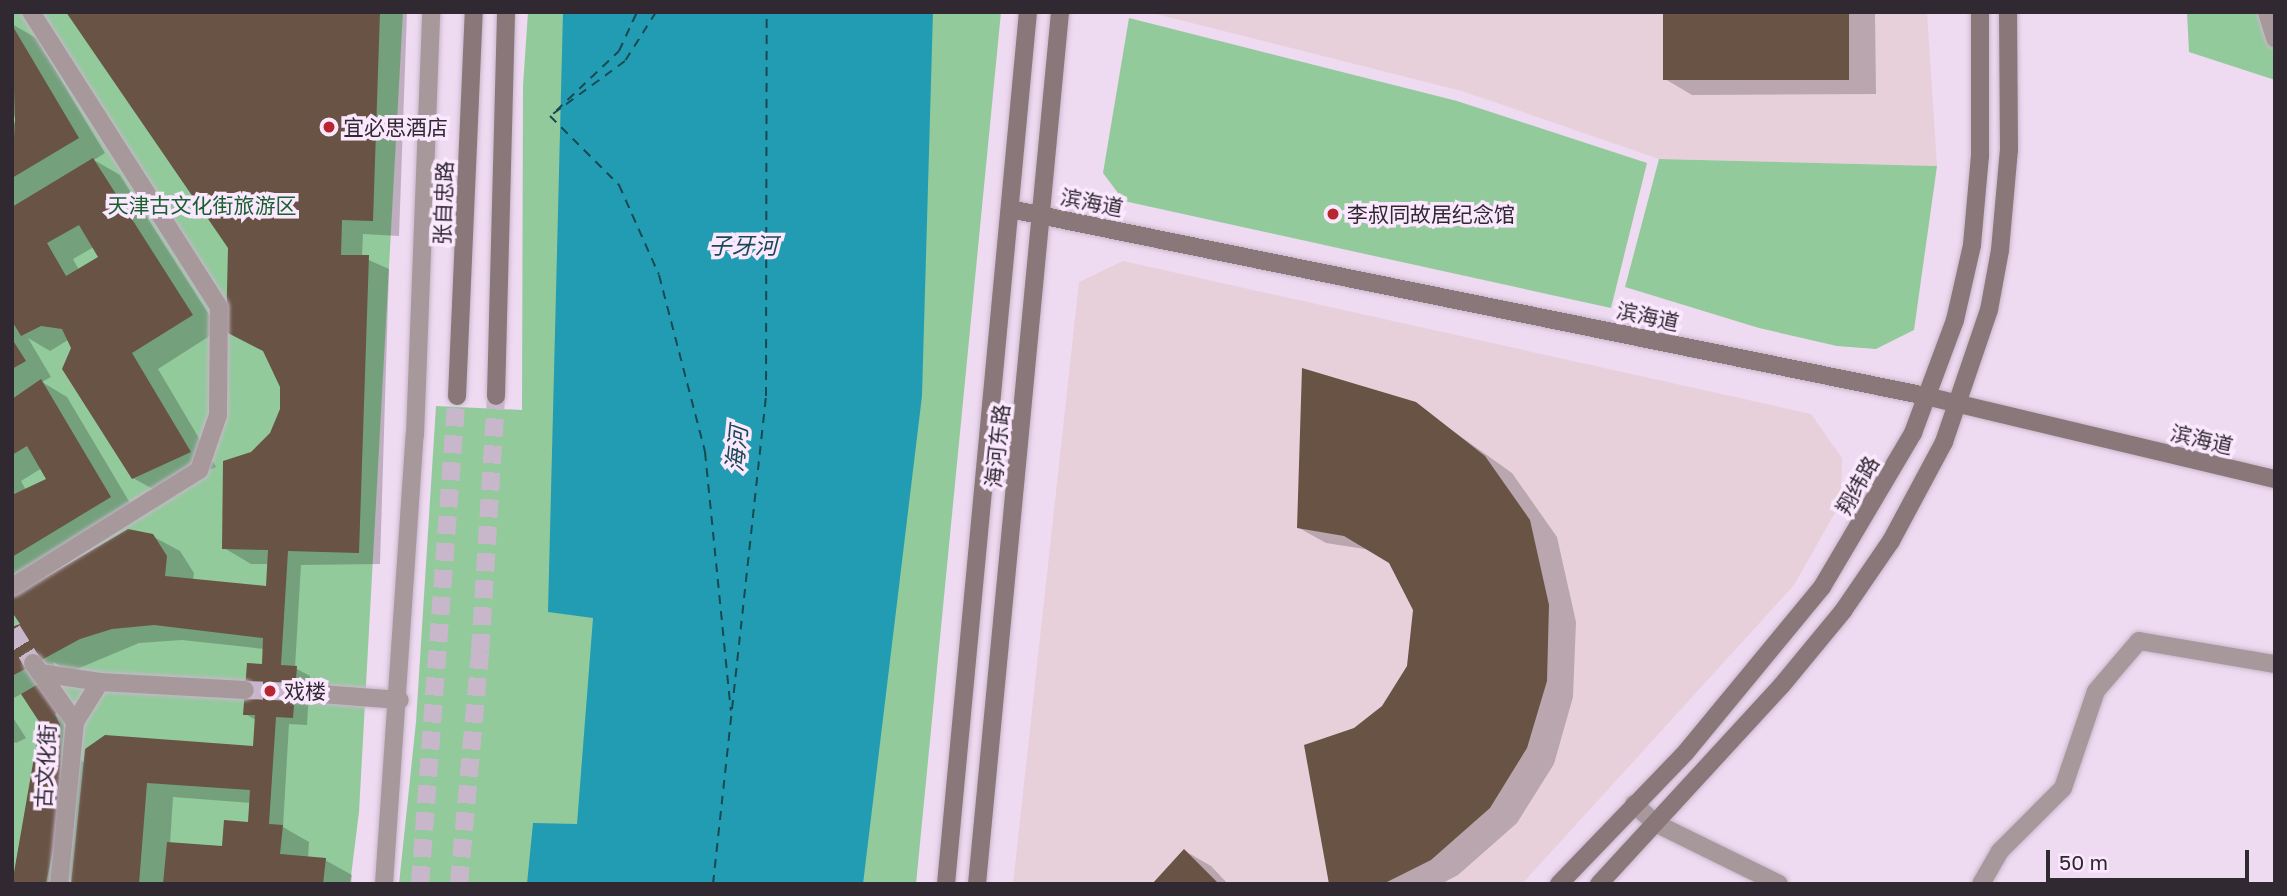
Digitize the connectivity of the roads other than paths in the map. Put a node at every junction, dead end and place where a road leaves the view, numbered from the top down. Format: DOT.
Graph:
graph roads {
  1 [pos="31,12"];
  2 [pos="430,12"];
  3 [pos="474,12"];
  4 [pos="506,12"];
  5 [pos="1028,12"];
  6 [pos="1060,12"];
  7 [pos="1980,12"];
  8 [pos="2008,12"];
  9 [pos="2267,12"];
  10 [pos="2275,38"];
  11 [pos="1010,209"];
  12 [pos="1044,216"];
  13 [pos="496,396"];
  14 [pos="457,397"];
  15 [pos="1926,397"];
  16 [pos="1958,404"];
  17 [pos="2275,479"];
  18 [pos="12,587"];
  19 [pos="2275,664"];
  20 [pos="100,682"];
  21 [pos="245,690"];
  22 [pos="295,692"];
  23 [pos="400,700"];
  24 [pos="75,722"];
  25 [pos="1634,804"];
  26 [pos="1655,823"];
  27 [pos="59,884"];
  28 [pos="384,884"];
  29 [pos="946,884"];
  30 [pos="977,884"];
  31 [pos="1559,884"];
  32 [pos="1599,884"];
  33 [pos="1779,884"];
  34 [pos="1981,884"];
  1 -- 18 [label="street"];
  2 -- 23 [label="street"];
  3 -- 14 [label="street, 张自忠路"];
  4 -- 13 [label="street"];
  5 -- 11 [label="street, 海河东路"];
  6 -- 12 [label="street, 海河东路"];
  7 -- 15 [label="street, 翔纬路"];
  8 -- 16 [label="street"];
  9 -- 10 [label="street"];
  11 -- 12 [label="street, 滨海道"];
  11 -- 29 [label="street, 海河东路"];
  12 -- 15 [label="street, 滨海道"];
  12 -- 30 [label="street, 海河东路"];
  15 -- 16 [label="street, 滨海道"];
  15 -- 25 [label="street, 翔纬路"];
  16 -- 17 [label="street, 滨海道"];
  16 -- 26 [label="street"];
  19 -- 34 [label="street"];
  20 -- 21 [label="street"];
  20 -- 24 [label="street"];
  20 -- 24 [label="street, 古文化街"];
  22 -- 23 [label="street"];
  23 -- 28 [label="street"];
  24 -- 27 [label="street, 古文化街"];
  25 -- 26 [label="street"];
  25 -- 31 [label="street, 翔纬路"];
  26 -- 32 [label="street"];
  26 -- 33 [label="street"];
}
